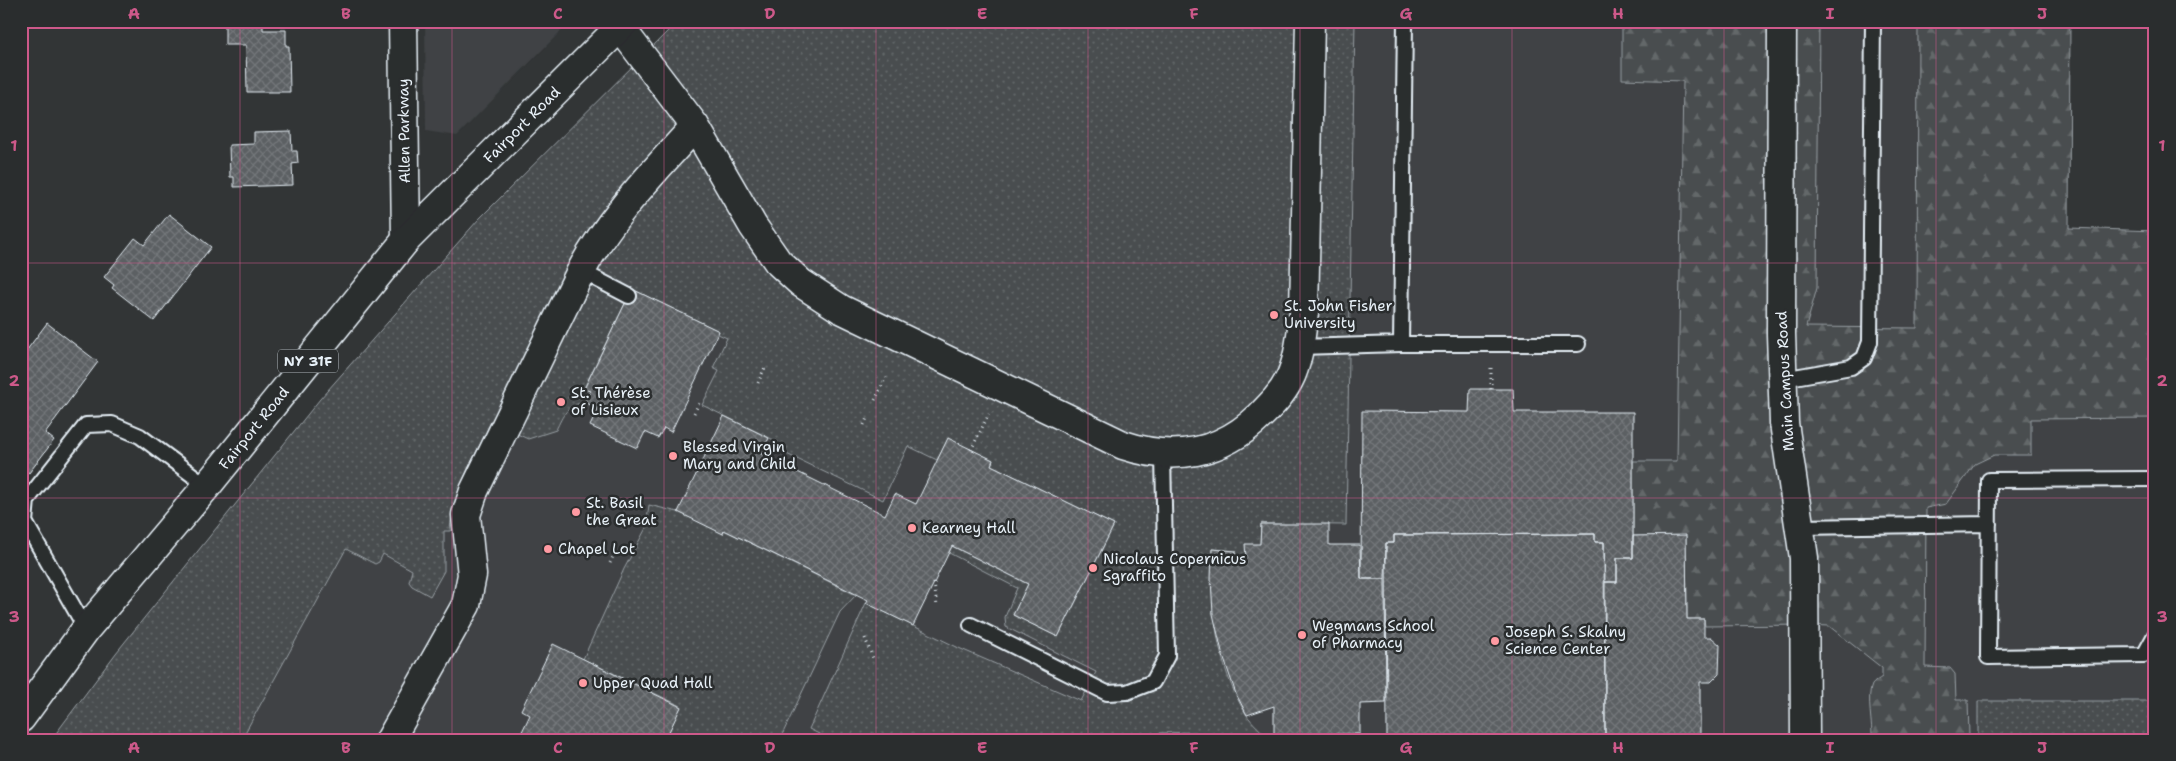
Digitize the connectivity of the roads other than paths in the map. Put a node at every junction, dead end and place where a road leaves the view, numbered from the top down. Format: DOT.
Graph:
graph roads {
  1 [pos="402,21"];
  2 [pos="1310,21"];
  3 [pos="1405,21"];
  4 [pos="1782,21"];
  5 [pos="1873,21"];
  6 [pos="623,24"];
  7 [pos="695,126"];
  8 [pos="406,240"];
  9 [pos="581,271"];
  10 [pos="629,296"];
  11 [pos="1401,344"];
  12 [pos="1578,344"];
  13 [pos="1299,347"];
  14 [pos="1783,379"];
  15 [pos="1163,454"];
  16 [pos="2155,478"];
  17 [pos="207,486"];
  18 [pos="1989,524"];
  19 [pos="1800,527"];
  20 [pos="971,625"];
  21 [pos="86,629"];
  22 [pos="2155,635"];
  23 [pos="21,718"];
  24 [pos="390,740"];
  25 [pos="1806,740"];
  1 -- 8 [label="street, Allen Parkway"];
  2 -- 13 [label="street"];
  3 -- 11 [label="lane"];
  4 -- 14 [label="street, Main Campus Road"];
  5 -- 14 [label="lane"];
  6 -- 7 [label="street"];
  6 -- 8 [label="street, Fairport Road / NY 31F"];
  7 -- 9 [label="street"];
  7 -- 15 [label="street"];
  8 -- 17 [label="street, Fairport Road / NY 31F"];
  9 -- 10 [label="lane"];
  9 -- 24 [label="street"];
  11 -- 12 [label="lane"];
  11 -- 13 [label="lane"];
  13 -- 15 [label="street"];
  14 -- 19 [label="street, Main Campus Road"];
  15 -- 20 [label="lane"];
  16 -- 18 [label="lane"];
  17 -- 21 [label="street, Fairport Road / NY 31F"];
  17 -- 21 [label="lane"];
  18 -- 19 [label="lane"];
  18 -- 22 [label="lane"];
  19 -- 25 [label="street, Main Campus Road"];
  21 -- 23 [label="street, Fairport Road / NY 31F"];
}
